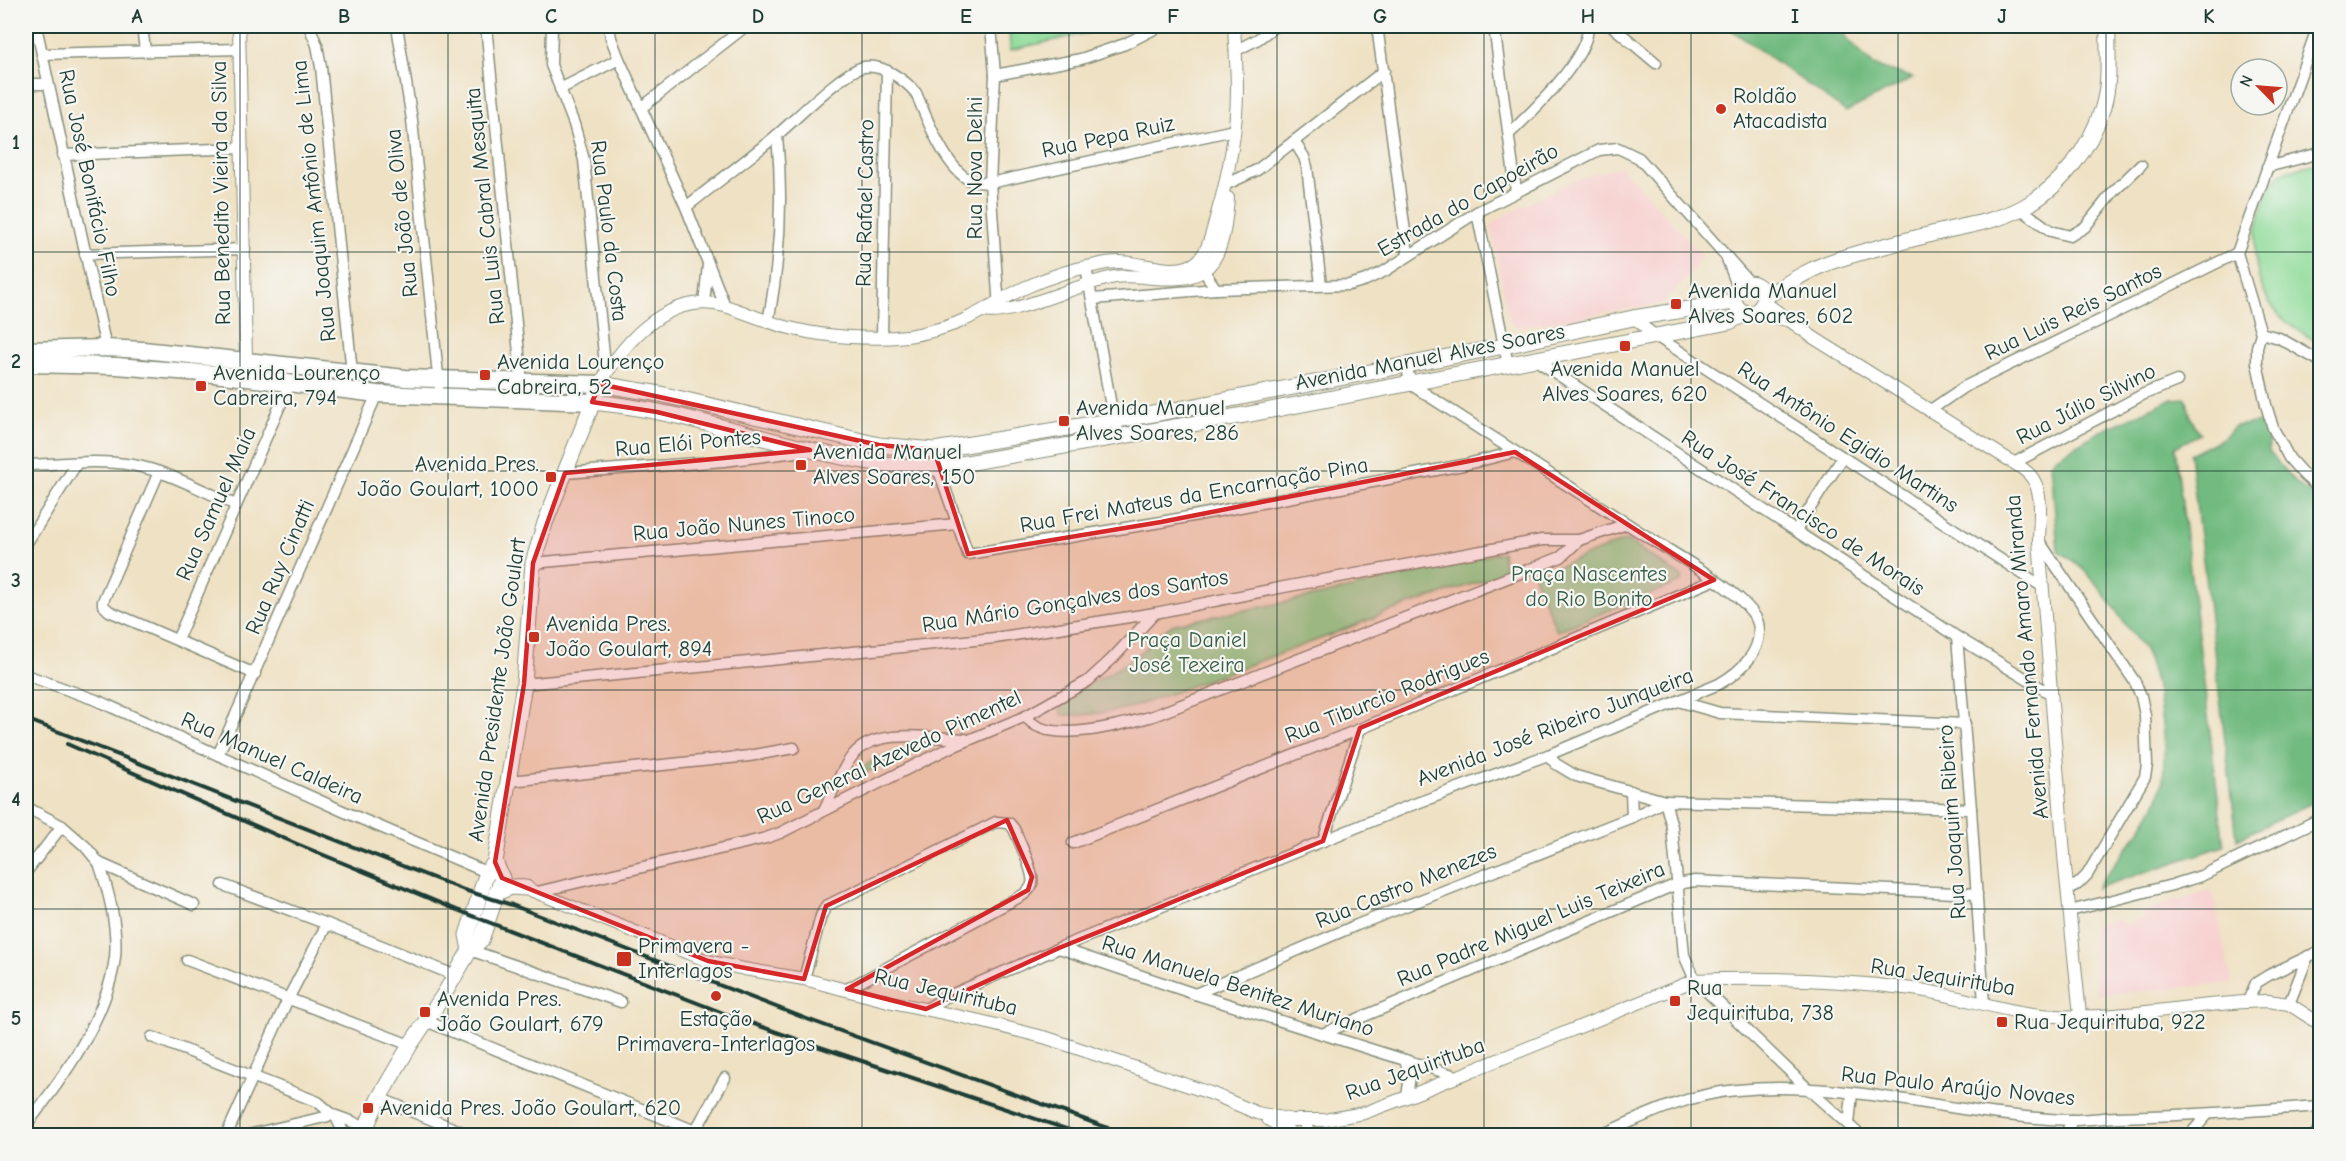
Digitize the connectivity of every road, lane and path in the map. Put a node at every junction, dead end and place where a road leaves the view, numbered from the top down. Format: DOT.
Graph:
graph roads {
  1 [pos="36,26"];
  2 [pos="142,26"];
  3 [pos="238,26"];
  4 [pos="309,26"];
  5 [pos="397,26"];
  6 [pos="486,26"];
  7 [pos="552,26"];
  8 [pos="609,26"];
  9 [pos="746,26"];
  10 [pos="991,26"];
  11 [pos="1160,26"];
  12 [pos="1234,26"];
  13 [pos="1275,26"];
  14 [pos="1377,26"];
  15 [pos="1494,26"];
  16 [pos="1588,26"];
  17 [pos="1612,26"];
  18 [pos="2318,26"];
  19 [pos="2106,29"];
  20 [pos="239,49"];
  21 [pos="145,51"];
  22 [pos="1235,51"];
  23 [pos="42,54"];
  24 [pos="619,59"];
  25 [pos="1656,63"];
  26 [pos="887,71"];
  27 [pos="1384,71"];
  28 [pos="995,75"];
  29 [pos="26,84"];
  30 [pos="48,84"];
  31 [pos="560,88"];
  32 [pos="641,108"];
  33 [pos="1234,130"];
  34 [pos="777,135"];
  35 [pos="1509,135"];
  36 [pos="1294,141"];
  37 [pos="242,148"];
  38 [pos="2320,153"];
  39 [pos="63,155"];
  40 [pos="2141,165"];
  41 [pos="2267,167"];
  42 [pos="990,183"];
  43 [pos="1227,183"];
  44 [pos="1516,191"];
  45 [pos="686,207"];
  46 [pos="2021,209"];
  47 [pos="1477,212"];
  48 [pos="245,249"];
  49 [pos="2237,253"];
  50 [pos="85,254"];
  51 [pos="1408,254"];
  52 [pos="709,262"];
  53 [pos="1201,266"];
  54 [pos="1086,267"];
  55 [pos="1089,283"];
  56 [pos="1321,285"];
  57 [pos="1216,289"];
  58 [pos="1751,298"];
  59 [pos="1093,299"];
  60 [pos="704,303"];
  61 [pos="725,306"];
  62 [pos="999,306"];
  63 [pos="1633,318"];
  64 [pos="768,322"];
  65 [pos="2261,333"];
  66 [pos="882,336"];
  67 [pos="1656,336"];
  68 [pos="1504,346"];
  69 [pos="106,348"];
  70 [pos="26,350"];
  71 [pos="246,360"];
  72 [pos="1536,360"];
  73 [pos="2320,361"];
  74 [pos="26,364"];
  75 [pos="1407,365"];
  76 [pos="1508,365"];
  77 [pos="352,373"];
  78 [pos="603,379"];
  79 [pos="439,380"];
  80 [pos="2177,381"];
  81 [pos="290,383"];
  82 [pos="522,383"];
  83 [pos="1410,384"];
  84 [pos="377,394"];
  85 [pos="439,398"];
  86 [pos="592,402"];
  87 [pos="1929,411"];
  88 [pos="1114,419"];
  89 [pos="1120,438"];
  90 [pos="815,449"];
  91 [pos="934,450"];
  92 [pos="1515,452"];
  93 [pos="1843,457"];
  94 [pos="77,463"];
  95 [pos="2014,463"];
  96 [pos="26,465"];
  97 [pos="938,468"];
  98 [pos="159,472"];
  99 [pos="565,473"];
  100 [pos="2320,489"];
  101 [pos="236,506"];
  102 [pos="957,524"];
  103 [pos="1627,524"];
  104 [pos="1796,530"];
  105 [pos="1579,540"];
  106 [pos="2039,541"];
  107 [pos="26,544"];
  108 [pos="533,563"];
  109 [pos="1714,580"];
  110 [pos="2043,587"];
  111 [pos="1155,613"];
  112 [pos="1957,638"];
  113 [pos="177,640"];
  114 [pos="255,674"];
  115 [pos="26,675"];
  116 [pos="524,684"];
  117 [pos="2051,694"];
  118 [pos="1678,700"];
  119 [pos="1026,716"];
  120 [pos="1965,724"];
  121 [pos="1360,729"];
  122 [pos="968,740"];
  123 [pos="794,748"];
  124 [pos="1548,754"];
  125 [pos="218,755"];
  126 [pos="510,781"];
  127 [pos="1631,791"];
  128 [pos="1665,801"];
  129 [pos="26,807"];
  130 [pos="1971,809"];
  131 [pos="824,810"];
  132 [pos="1632,817"];
  133 [pos="2320,819"];
  134 [pos="62,826"];
  135 [pos="1323,841"];
  136 [pos="1073,843"];
  137 [pos="99,863"];
  138 [pos="495,871"];
  139 [pos="26,872"];
  140 [pos="1677,884"];
  141 [pos="223,885"];
  142 [pos="2067,889"];
  143 [pos="531,890"];
  144 [pos="496,893"];
  145 [pos="1977,894"];
  146 [pos="194,905"];
  147 [pos="2070,911"];
  148 [pos="327,924"];
  149 [pos="1059,948"];
  150 [pos="470,950"];
  151 [pos="2320,951"];
  152 [pos="2308,956"];
  153 [pos="187,960"];
  154 [pos="454,975"];
  155 [pos="804,979"];
  156 [pos="1695,980"];
  157 [pos="847,989"];
  158 [pos="1195,994"];
  159 [pos="288,999"];
  160 [pos="2248,1001"];
  161 [pos="621,1002"];
  162 [pos="1984,1004"];
  163 [pos="2289,1004"];
  164 [pos="926,1009"];
  165 [pos="2080,1015"];
  166 [pos="426,1021"];
  167 [pos="2320,1024"];
  168 [pos="1322,1034"];
  169 [pos="152,1037"];
  170 [pos="410,1045"];
  171 [pos="1405,1060"];
  172 [pos="255,1076"];
  173 [pos="1459,1077"];
  174 [pos="725,1078"];
  175 [pos="1807,1088"];
  176 [pos="1852,1093"];
  177 [pos="1407,1097"];
  178 [pos="379,1098"];
  179 [pos="2320,1106"];
  180 [pos="1257,1113"];
  181 [pos="2207,1115"];
  182 [pos="334,1116"];
  183 [pos="2072,1120"];
  184 [pos="1305,1121"];
  185 [pos="1849,1124"];
  186 [pos="26,1125"];
  187 [pos="2320,1128"];
  188 [pos="363,1132"];
  189 [pos="694,1133"];
  190 [pos="226,1136"];
  191 [pos="244,1136"];
  192 [pos="345,1136"];
  193 [pos="472,1136"];
  194 [pos="1296,1136"];
  195 [pos="1308,1136"];
  196 [pos="1599,1136"];
  197 [pos="1861,1136"];
  198 [pos="2065,1136"];
  199 [pos="2189,1136"];
  200 [pos="2314,1136"];
  1 -- 23 [label="street, Rua José Bonifácio Filho"];
  2 -- 21 [label="street"];
  3 -- 20 [label="street, Rua Benedito Vieira da Silva"];
  4 -- 77 [label="street, Rua Joaquim Antônio de Lima"];
  5 -- 79 [label="street, Rua João de Oliva"];
  6 -- 82 [label="street, Rua Luis Cabral Mesquita"];
  7 -- 31 [label="street, Rua Paulo da Costa"];
  8 -- 24 [label="street"];
  9 -- 32 [label="street"];
  10 -- 28 [label="street, Rua Nova Delhi"];
  11 -- 28 [label="street"];
  12 -- 22 [label="street"];
  13 -- 22 [label="street"];
  14 -- 27 [label="street"];
  15 -- 35 [label="street"];
  16 -- 35 [label="street"];
  17 -- 25 [label="street"];
  18 -- 41 [label="street"];
  19 -- 46 [label="main road, Avenida Manuel Alves Soares"];
  20 -- 21 [label="street"];
  20 -- 37 [label="street, Rua Benedito Vieira da Silva"];
  21 -- 23 [label="street"];
  22 -- 33 [label="street"];
  23 -- 30 [label="street, Rua José Bonifácio Filho"];
  24 -- 31 [label="street"];
  24 -- 32 [label="street"];
  26 -- 34 [label="street"];
  26 -- 42 [label="street"];
  26 -- 66 [label="street, Rua Rafael Castro"];
  27 -- 36 [label="street"];
  27 -- 51 [label="street"];
  28 -- 42 [label="street, Rua Nova Delhi"];
  29 -- 30 [label="street"];
  30 -- 39 [label="street, Rua José Bonifácio Filho"];
  31 -- 78 [label="street, Rua Paulo da Costa"];
  32 -- 45 [label="street"];
  33 -- 42 [label="street, Rua Pepa Ruiz"];
  33 -- 43 [label="street"];
  34 -- 45 [label="street"];
  34 -- 64 [label="street"];
  35 -- 44 [label="street"];
  36 -- 43 [label="street"];
  36 -- 56 [label="street"];
  37 -- 39 [label="street"];
  37 -- 48 [label="street, Rua Benedito Vieira da Silva"];
  38 -- 41 [label="street"];
  39 -- 50 [label="street, Rua José Bonifácio Filho"];
  40 -- 46 [label="street"];
  41 -- 49 [label="street"];
  42 -- 62 [label="street, Rua Nova Delhi"];
  43 -- 53 [label="street"];
  44 -- 47 [label="street, Estrada do Capoeirão"];
  44 -- 58 [label="street, Estrada do Capoeirão"];
  45 -- 52 [label="street"];
  46 -- 58 [label="main road, Avenida Manuel Alves Soares"];
  47 -- 51 [label="street, Estrada do Capoeirão"];
  47 -- 68 [label="street"];
  48 -- 50 [label="street"];
  48 -- 71 [label="street, Rua Benedito Vieira da Silva"];
  49 -- 65 [label="street"];
  49 -- 87 [label="street, Rua Luis Reis Santos"];
  50 -- 69 [label="street, Rua José Bonifácio Filho"];
  51 -- 56 [label="street, Estrada do Capoeirão"];
  52 -- 60 [label="street"];
  52 -- 61 [label="street"];
  53 -- 54 [label="street, Avenida Presidente João Goulart"];
  53 -- 55 [label="street, Avenida Presidente João Goulart"];
  53 -- 57 [label="street"];
  54 -- 55 [label="street"];
  54 -- 62 [label="street, Avenida Presidente João Goulart"];
  55 -- 59 [label="street"];
  55 -- 62 [label="street, Avenida Presidente João Goulart"];
  56 -- 57 [label="street, Estrada do Capoeirão"];
  57 -- 59 [label="street"];
  58 -- 63 [label="main road, Avenida Manuel Alves Soares"];
  58 -- 67 [label="main road, Avenida Manuel Alves Soares"];
  58 -- 87 [label="street, Avenida Fernando Amaro Miranda"];
  59 -- 88 [label="street"];
  60 -- 61 [label="street, Avenida Presidente João Goulart"];
  60 -- 78 [label="street, Avenida Presidente João Goulart"];
  61 -- 64 [label="street, Avenida Presidente João Goulart"];
  62 -- 66 [label="street, Avenida Presidente João Goulart"];
  63 -- 67 [label="street, Rua Antônio Egidio Martins"];
  63 -- 68 [label="main road, Avenida Manuel Alves Soares"];
  64 -- 66 [label="street, Avenida Presidente João Goulart"];
  65 -- 73 [label="street"];
  65 -- 100 [label="street"];
  67 -- 72 [label="main road, Avenida Manuel Alves Soares"];
  67 -- 93 [label="street, Rua Antônio Egidio Martins"];
  68 -- 75 [label="main road, Avenida Manuel Alves Soares"];
  68 -- 76 [label="street"];
  69 -- 70 [label="main road"];
  69 -- 71 [label="main road"];
  71 -- 77 [label="main road"];
  72 -- 76 [label="main road, Avenida Manuel Alves Soares"];
  72 -- 104 [label="street, Rua José Francisco de Morais"];
  74 -- 81 [label="main road"];
  75 -- 83 [label="street"];
  75 -- 88 [label="main road, Avenida Manuel Alves Soares"];
  76 -- 83 [label="main road, Avenida Manuel Alves Soares"];
  77 -- 79 [label="main road"];
  78 -- 82 [label="main road"];
  78 -- 86 [label="main road, Avenida Presidente João Goulart"];
  78 -- 91 [label="main road, Avenida Manuel Alves Soares"];
  79 -- 82 [label="main road"];
  79 -- 85 [label="street, Rua João de Oliva"];
  80 -- 95 [label="street, Rua Júlio Silvino"];
  81 -- 84 [label="main road"];
  81 -- 101 [label="street, Rua Samuel Maia"];
  83 -- 89 [label="main road, Avenida Manuel Alves Soares"];
  83 -- 92 [label="street, Avenida José Ribeiro Junqueira"];
  84 -- 85 [label="main road"];
  84 -- 114 [label="street, Rua Ruy Cinatti"];
  85 -- 86 [label="main road"];
  86 -- 90 [label="main road, Avenida Manuel Alves Soares"];
  86 -- 99 [label="main road, Avenida Presidente João Goulart"];
  87 -- 95 [label="street, Avenida Fernando Amaro Miranda"];
  88 -- 89 [label="street"];
  88 -- 91 [label="main road, Avenida Manuel Alves Soares"];
  89 -- 97 [label="main road, Avenida Manuel Alves Soares"];
  90 -- 97 [label="main road, Avenida Manuel Alves Soares"];
  90 -- 99 [label="street, Rua Elói Pontes"];
  91 -- 97 [label="street"];
  92 -- 102 [label="street, Rua Frei Mateus da Encarnação Pina"];
  92 -- 103 [label="street, Avenida José Ribeiro Junqueira"];
  93 -- 104 [label="street"];
  93 -- 110 [label="street, Rua Antônio Egidio Martins"];
  94 -- 96 [label="street"];
  94 -- 98 [label="street"];
  94 -- 107 [label="street"];
  95 -- 106 [label="street, Avenida Fernando Amaro Miranda"];
  97 -- 102 [label="street, Rua Frei Mateus da Encarnação Pina"];
  98 -- 101 [label="street"];
  98 -- 113 [label="street"];
  99 -- 108 [label="main road, Avenida Presidente João Goulart"];
  101 -- 113 [label="street, Rua Samuel Maia"];
  102 -- 108 [label="street, Rua João Nunes Tinoco"];
  103 -- 105 [label="street, Rua Mário Gonçalves dos Santos"];
  103 -- 109 [label="street, Avenida José Ribeiro Junqueira"];
  104 -- 112 [label="street, Rua José Francisco de Morais"];
  105 -- 111 [label="street, Rua Mário Gonçalves dos Santos"];
  105 -- 119 [label="street"];
  106 -- 110 [label="street, Avenida Fernando Amaro Miranda"];
  106 -- 142 [label="street"];
  108 -- 116 [label="main road, Avenida Presidente João Goulart"];
  109 -- 118 [label="street, Avenida José Ribeiro Junqueira"];
  109 -- 121 [label="street, Rua Tiburcio Rodrigues"];
  110 -- 117 [label="street, Avenida Fernando Amaro Miranda"];
  111 -- 116 [label="street, Rua Mário Gonçalves dos Santos"];
  111 -- 119 [label="street, Rua General Azevedo Pimentel"];
  112 -- 117 [label="street, Rua José Francisco de Morais"];
  112 -- 120 [label="street, Rua Joaquim Ribeiro"];
  113 -- 114 [label="street"];
  114 -- 125 [label="street, Rua Ruy Cinatti"];
  115 -- 125 [label="street, Rua Manuel Caldeira"];
  116 -- 126 [label="main road, Avenida Presidente João Goulart"];
  117 -- 142 [label="street, Avenida Fernando Amaro Miranda"];
  118 -- 120 [label="street"];
  118 -- 124 [label="street, Avenida José Ribeiro Junqueira"];
  119 -- 122 [label="street, Rua General Azevedo Pimentel"];
  120 -- 130 [label="street, Rua Joaquim Ribeiro"];
  121 -- 135 [label="street"];
  121 -- 136 [label="street, Rua Tiburcio Rodrigues"];
  122 -- 131 [label="street, Rua General Azevedo Pimentel"];
  122 -- 131 [label="street"];
  123 -- 126 [label="street"];
  124 -- 127 [label="street"];
  124 -- 135 [label="street, Avenida José Ribeiro Junqueira"];
  125 -- 138 [label="street, Rua Manuel Caldeira"];
  126 -- 138 [label="main road, Avenida Presidente João Goulart"];
  127 -- 128 [label="street"];
  127 -- 132 [label="street"];
  128 -- 130 [label="street"];
  128 -- 132 [label="street, Rua Castro Menezes"];
  128 -- 140 [label="street"];
  129 -- 134 [label="street"];
  130 -- 145 [label="street, Rua Joaquim Ribeiro"];
  131 -- 143 [label="street, Rua General Azevedo Pimentel"];
  132 -- 158 [label="street, Rua Castro Menezes"];
  133 -- 147 [label="street"];
  134 -- 137 [label="street"];
  134 -- 139 [label="street"];
  135 -- 149 [label="street, Avenida José Ribeiro Junqueira"];
  137 -- 146 [label="street"];
  137 -- 186 [label="street"];
  138 -- 143 [label="street, Rua Jequirituba"];
  138 -- 144 [label="main road, Avenida Presidente João Goulart"];
  138 -- 150 [label="main road, Avenida Presidente João Goulart"];
  140 -- 145 [label="street, Rua Padre Miguel Luis Teixeira"];
  140 -- 156 [label="street"];
  140 -- 168 [label="street, Rua Padre Miguel Luis Teixeira"];
  141 -- 148 [label="street"];
  142 -- 147 [label="street, Avenida Fernando Amaro Miranda"];
  143 -- 144 [label="main road"];
  143 -- 155 [label="street, Rua Jequirituba"];
  144 -- 150 [label="main road, Avenida Presidente João Goulart"];
  145 -- 162 [label="street, Rua Joaquim Ribeiro"];
  147 -- 165 [label="street, Avenida Fernando Amaro Miranda"];
  148 -- 154 [label="street"];
  148 -- 159 [label="street"];
  149 -- 158 [label="street, Rua Manuela Benitez Muriano"];
  149 -- 164 [label="street, Avenida José Ribeiro Junqueira"];
  150 -- 154 [label="main road, Avenida Presidente João Goulart"];
  150 -- 161 [label="street"];
  151 -- 152 [label="street"];
  152 -- 160 [label="street"];
  152 -- 163 [label="street"];
  153 -- 159 [label="street"];
  154 -- 166 [label="main road, Avenida Presidente João Goulart"];
  155 -- 157 [label="street, Rua Jequirituba"];
  155 -- 157 [label="street"];
  156 -- 162 [label="street, Rua Jequirituba"];
  156 -- 173 [label="street, Rua Jequirituba"];
  156 -- 175 [label="street"];
  157 -- 164 [label="street, Rua Jequirituba"];
  158 -- 168 [label="street, Rua Manuela Benitez Muriano"];
  159 -- 170 [label="street"];
  159 -- 172 [label="street"];
  160 -- 163 [label="street, Rua Jequirituba"];
  160 -- 165 [label="street, Rua Jequirituba"];
  162 -- 165 [label="street, Rua Jequirituba"];
  163 -- 167 [label="street, Rua Jequirituba"];
  164 -- 180 [label="street, Rua Jequirituba"];
  166 -- 170 [label="main road, Avenida Presidente João Goulart"];
  166 -- 189 [label="street"];
  168 -- 171 [label="street, Rua Manuela Benitez Muriano"];
  169 -- 172 [label="street"];
  170 -- 178 [label="main road, Avenida Presidente João Goulart"];
  171 -- 173 [label="street, Rua Manuela Benitez Muriano"];
  171 -- 177 [label="street"];
  172 -- 182 [label="street"];
  172 -- 190 [label="street"];
  173 -- 177 [label="street, Rua Jequirituba"];
  174 -- 189 [label="street"];
  175 -- 176 [label="street, Rua Paulo Araújo Novaes"];
  175 -- 185 [label="street"];
  175 -- 196 [label="street, Rua Paulo Araújo Novaes"];
  176 -- 183 [label="street, Rua Paulo Araújo Novaes"];
  176 -- 185 [label="street"];
  177 -- 184 [label="street, Rua Jequirituba"];
  178 -- 188 [label="main road, Avenida Presidente João Goulart"];
  178 -- 193 [label="street"];
  179 -- 181 [label="street, Rua Paulo Araújo Novaes"];
  180 -- 184 [label="street, Rua Jequirituba"];
  180 -- 194 [label="street"];
  181 -- 183 [label="street, Rua Paulo Araújo Novaes"];
  181 -- 199 [label="street"];
  182 -- 188 [label="street"];
  182 -- 191 [label="street"];
  182 -- 192 [label="street"];
  183 -- 198 [label="street"];
  184 -- 195 [label="street"];
  185 -- 197 [label="street"];
  187 -- 200 [label="street"];
}
